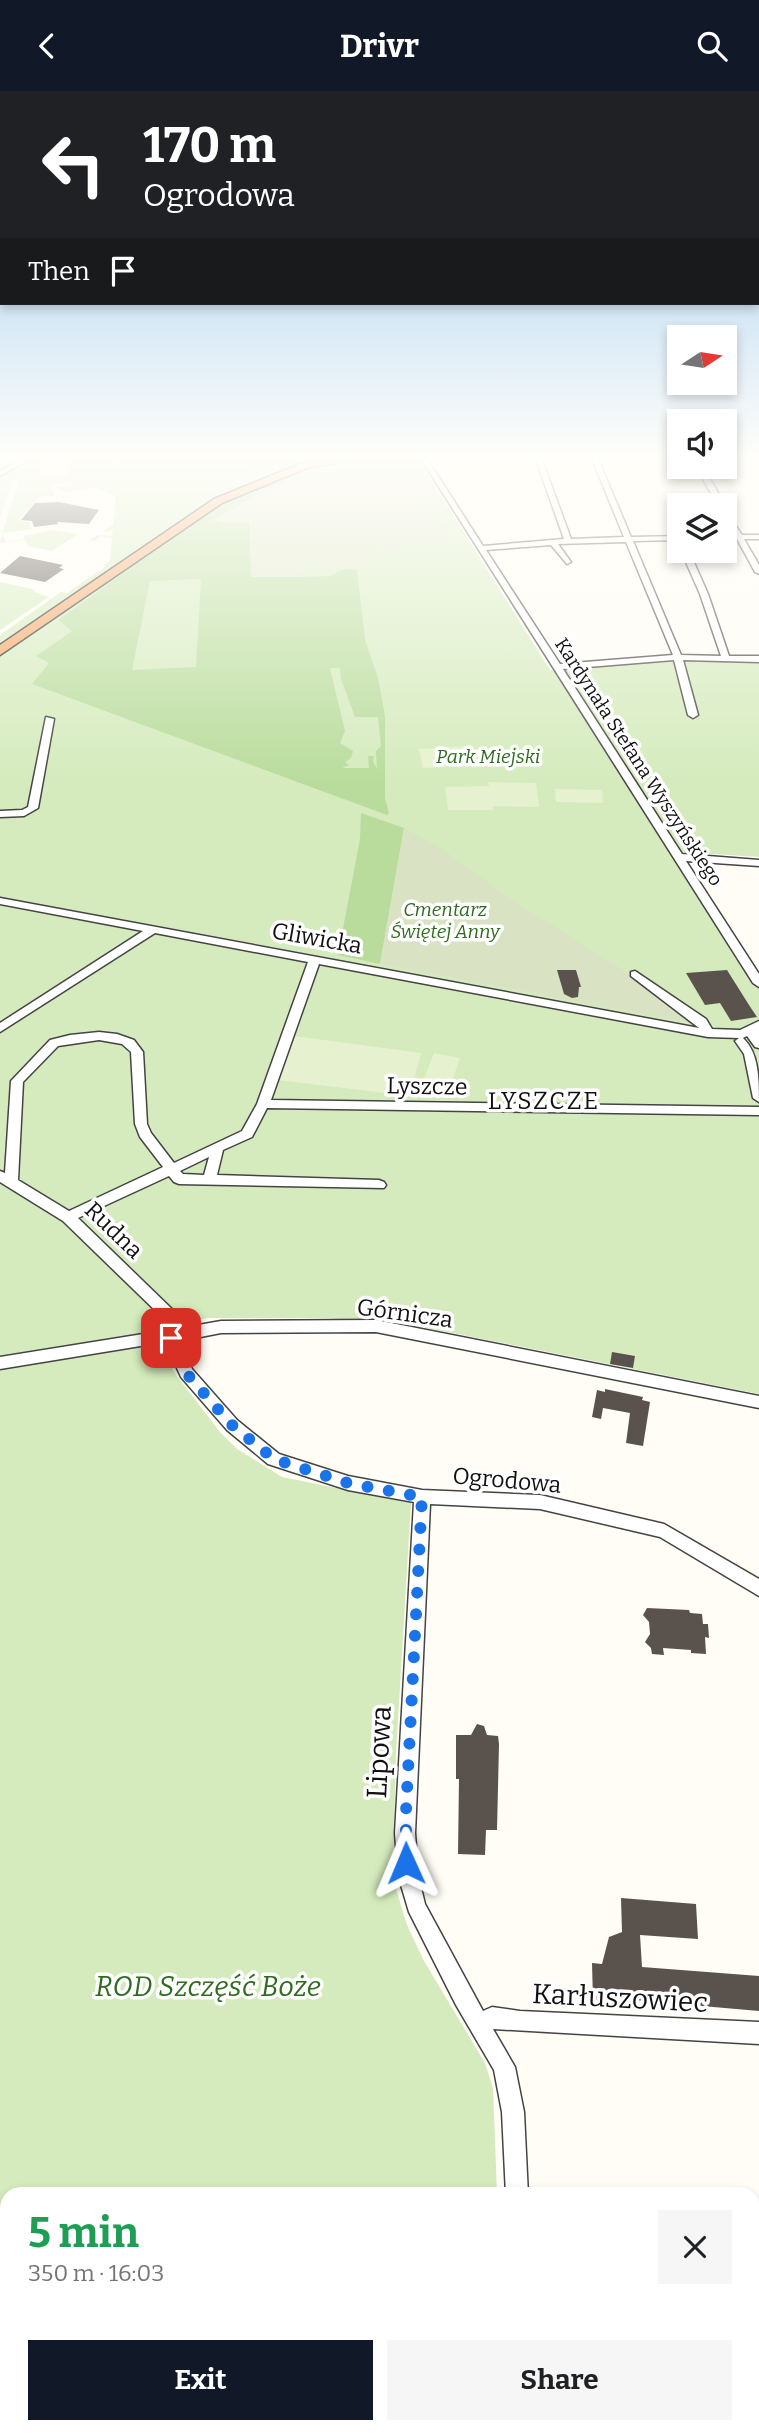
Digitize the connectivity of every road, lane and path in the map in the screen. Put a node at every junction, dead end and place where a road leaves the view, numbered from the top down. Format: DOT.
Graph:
graph roads {
  1 [pos="126,563"];
  2 [pos="126,563"];
  3 [pos="491,563"];
  4 [pos="638,563"];
  5 [pos="690,563"];
  6 [pos="1,651"];
  7 [pos="678,657"];
  8 [pos="726,658"];
  9 [pos="759,659"];
  10 [pos="556,667"];
  11 [pos="693,715"];
  12 [pos="49,719"];
  13 [pos="0,814"];
  14 [pos="679,857"];
  15 [pos="759,863"];
  16 [pos="0,901"];
  17 [pos="152,930"];
  18 [pos="743,957"];
  19 [pos="759,957"];
  20 [pos="314,959"];
  21 [pos="635,974"];
  22 [pos="759,983"];
  23 [pos="0,1028"];
  24 [pos="708,1033"];
  25 [pos="757,1035"];
  26 [pos="741,1041"];
  27 [pos="759,1098"];
  28 [pos="262,1104"];
  29 [pos="759,1111"];
  30 [pos="217,1150"];
  31 [pos="172,1170"];
  32 [pos="6,1179"];
  33 [pos="209,1181"];
  34 [pos="379,1185"];
  35 [pos="68,1217"];
  36 [pos="174,1337"];
  37 [pos="0,1363"];
  38 [pos="759,1402"];
  39 [pos="422,1497"];
  40 [pos="759,1588"];
  41 [pos="480,2025"];
  42 [pos="759,2033"];
  43 [pos="517,2187"];
  1 -- 6 [label="highway"];
  2 -- 6 [label="highway"];
  3 -- 10 [label="street, Kardynała Stefana Wyszyńskiego"];
  4 -- 7 [label="street"];
  5 -- 8 [label="street"];
  7 -- 8 [label="street"];
  7 -- 10 [label="street"];
  7 -- 11 [label="street"];
  8 -- 9 [label="street"];
  10 -- 14 [label="street, Kardynała Stefana Wyszyńskiego"];
  12 -- 13 [label="street"];
  14 -- 15 [label="street"];
  14 -- 18 [label="street, Kardynała Stefana Wyszyńskiego"];
  16 -- 17 [label="street, Gliwicka"];
  17 -- 20 [label="street, Gliwicka"];
  17 -- 23 [label="street"];
  18 -- 19 [label="street"];
  18 -- 22 [label="street, Kardynała Stefana Wyszyńskiego"];
  20 -- 24 [label="street, Gliwicka"];
  20 -- 28 [label="street"];
  21 -- 24 [label="street"];
  24 -- 25 [label="street, Gliwicka"];
  24 -- 26 [label="street, Gliwicka"];
  25 -- 26 [label="street, Gliwicka"];
  26 -- 27 [label="street"];
  28 -- 29 [label="street, Lyszcze"];
  28 -- 30 [label="street"];
  30 -- 31 [label="street"];
  30 -- 33 [label="street"];
  31 -- 32 [label="street"];
  31 -- 33 [label="street"];
  31 -- 35 [label="street"];
  32 -- 35 [label="street, Rudna"];
  33 -- 34 [label="street"];
  35 -- 36 [label="street, Rudna"];
  36 -- 37 [label="street, Górnicza"];
  36 -- 38 [label="street, Górnicza"];
  36 -- 39 [label="street, Ogrodowa"];
  39 -- 40 [label="street, Ogrodowa"];
  39 -- 41 [label="street, Lipowa"];
  41 -- 42 [label="street, Karłuszowiec"];
  41 -- 43 [label="street, Lipowa"];
}
